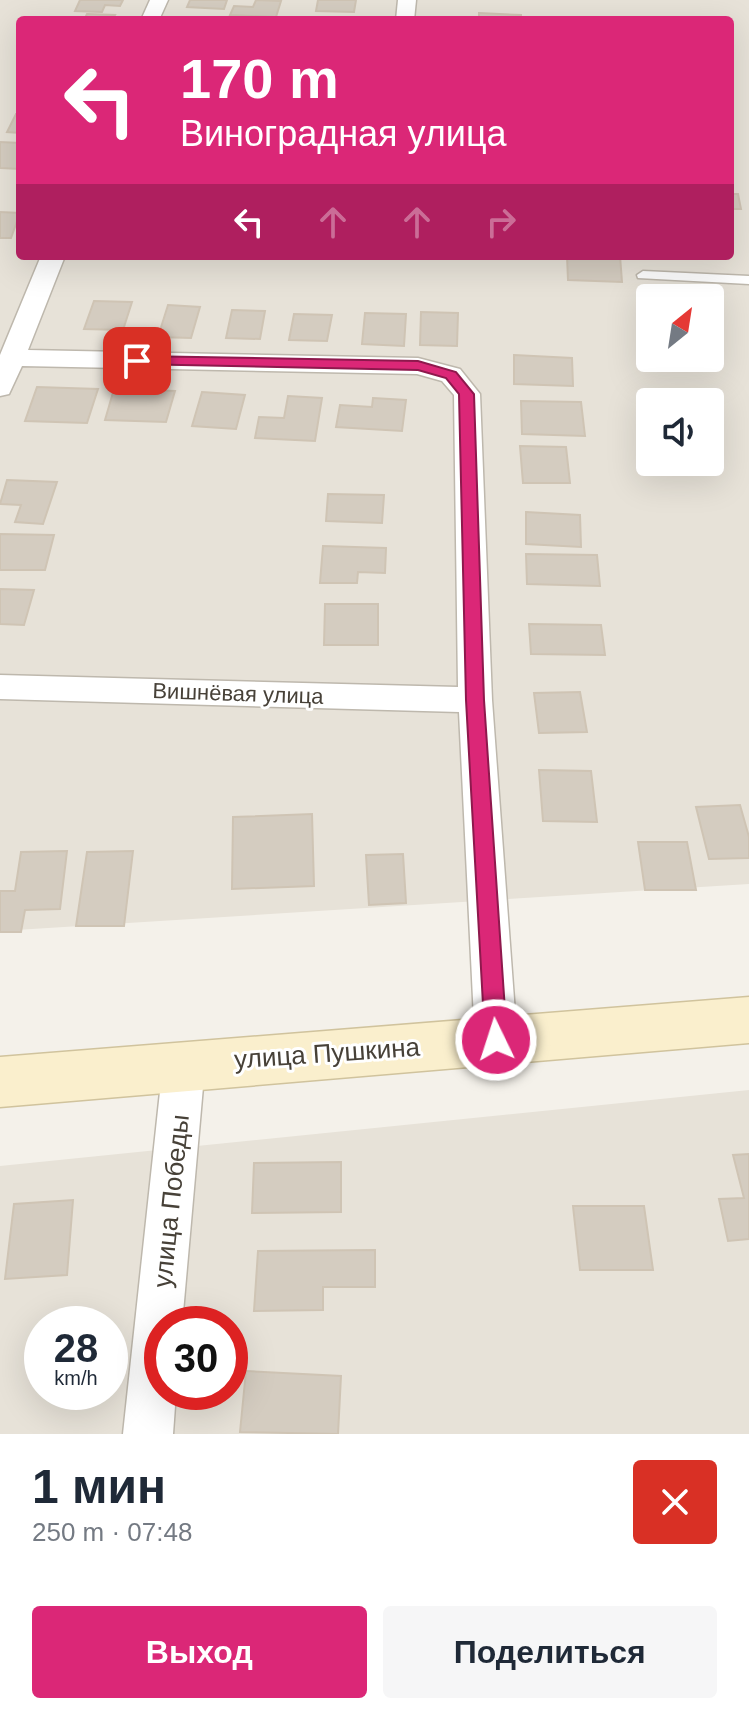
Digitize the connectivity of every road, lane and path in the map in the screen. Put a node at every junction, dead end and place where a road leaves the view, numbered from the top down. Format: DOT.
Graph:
graph roads {
  1 [pos="51,260"];
  2 [pos="643,275"];
  3 [pos="749,280"];
  4 [pos="12,358"];
  5 [pos="0,388"];
  6 [pos="0,687"];
  7 [pos="475,700"];
  8 [pos="749,1020"];
  9 [pos="496,1040"];
  10 [pos="184,1064"];
  11 [pos="0,1082"];
  12 [pos="148,1434"];
  1 -- 4 [label="street"];
  2 -- 3 [label="lane"];
  4 -- 5 [label="street"];
  4 -- 7 [label="street"];
  6 -- 7 [label="street, Вишнёвая улица"];
  7 -- 9 [label="street"];
  8 -- 9 [label="street, улица Пушкина"];
  9 -- 10 [label="street, улица Пушкина"];
  10 -- 11 [label="street, улица Пушкина"];
  10 -- 12 [label="street, улица Победы"];
}
